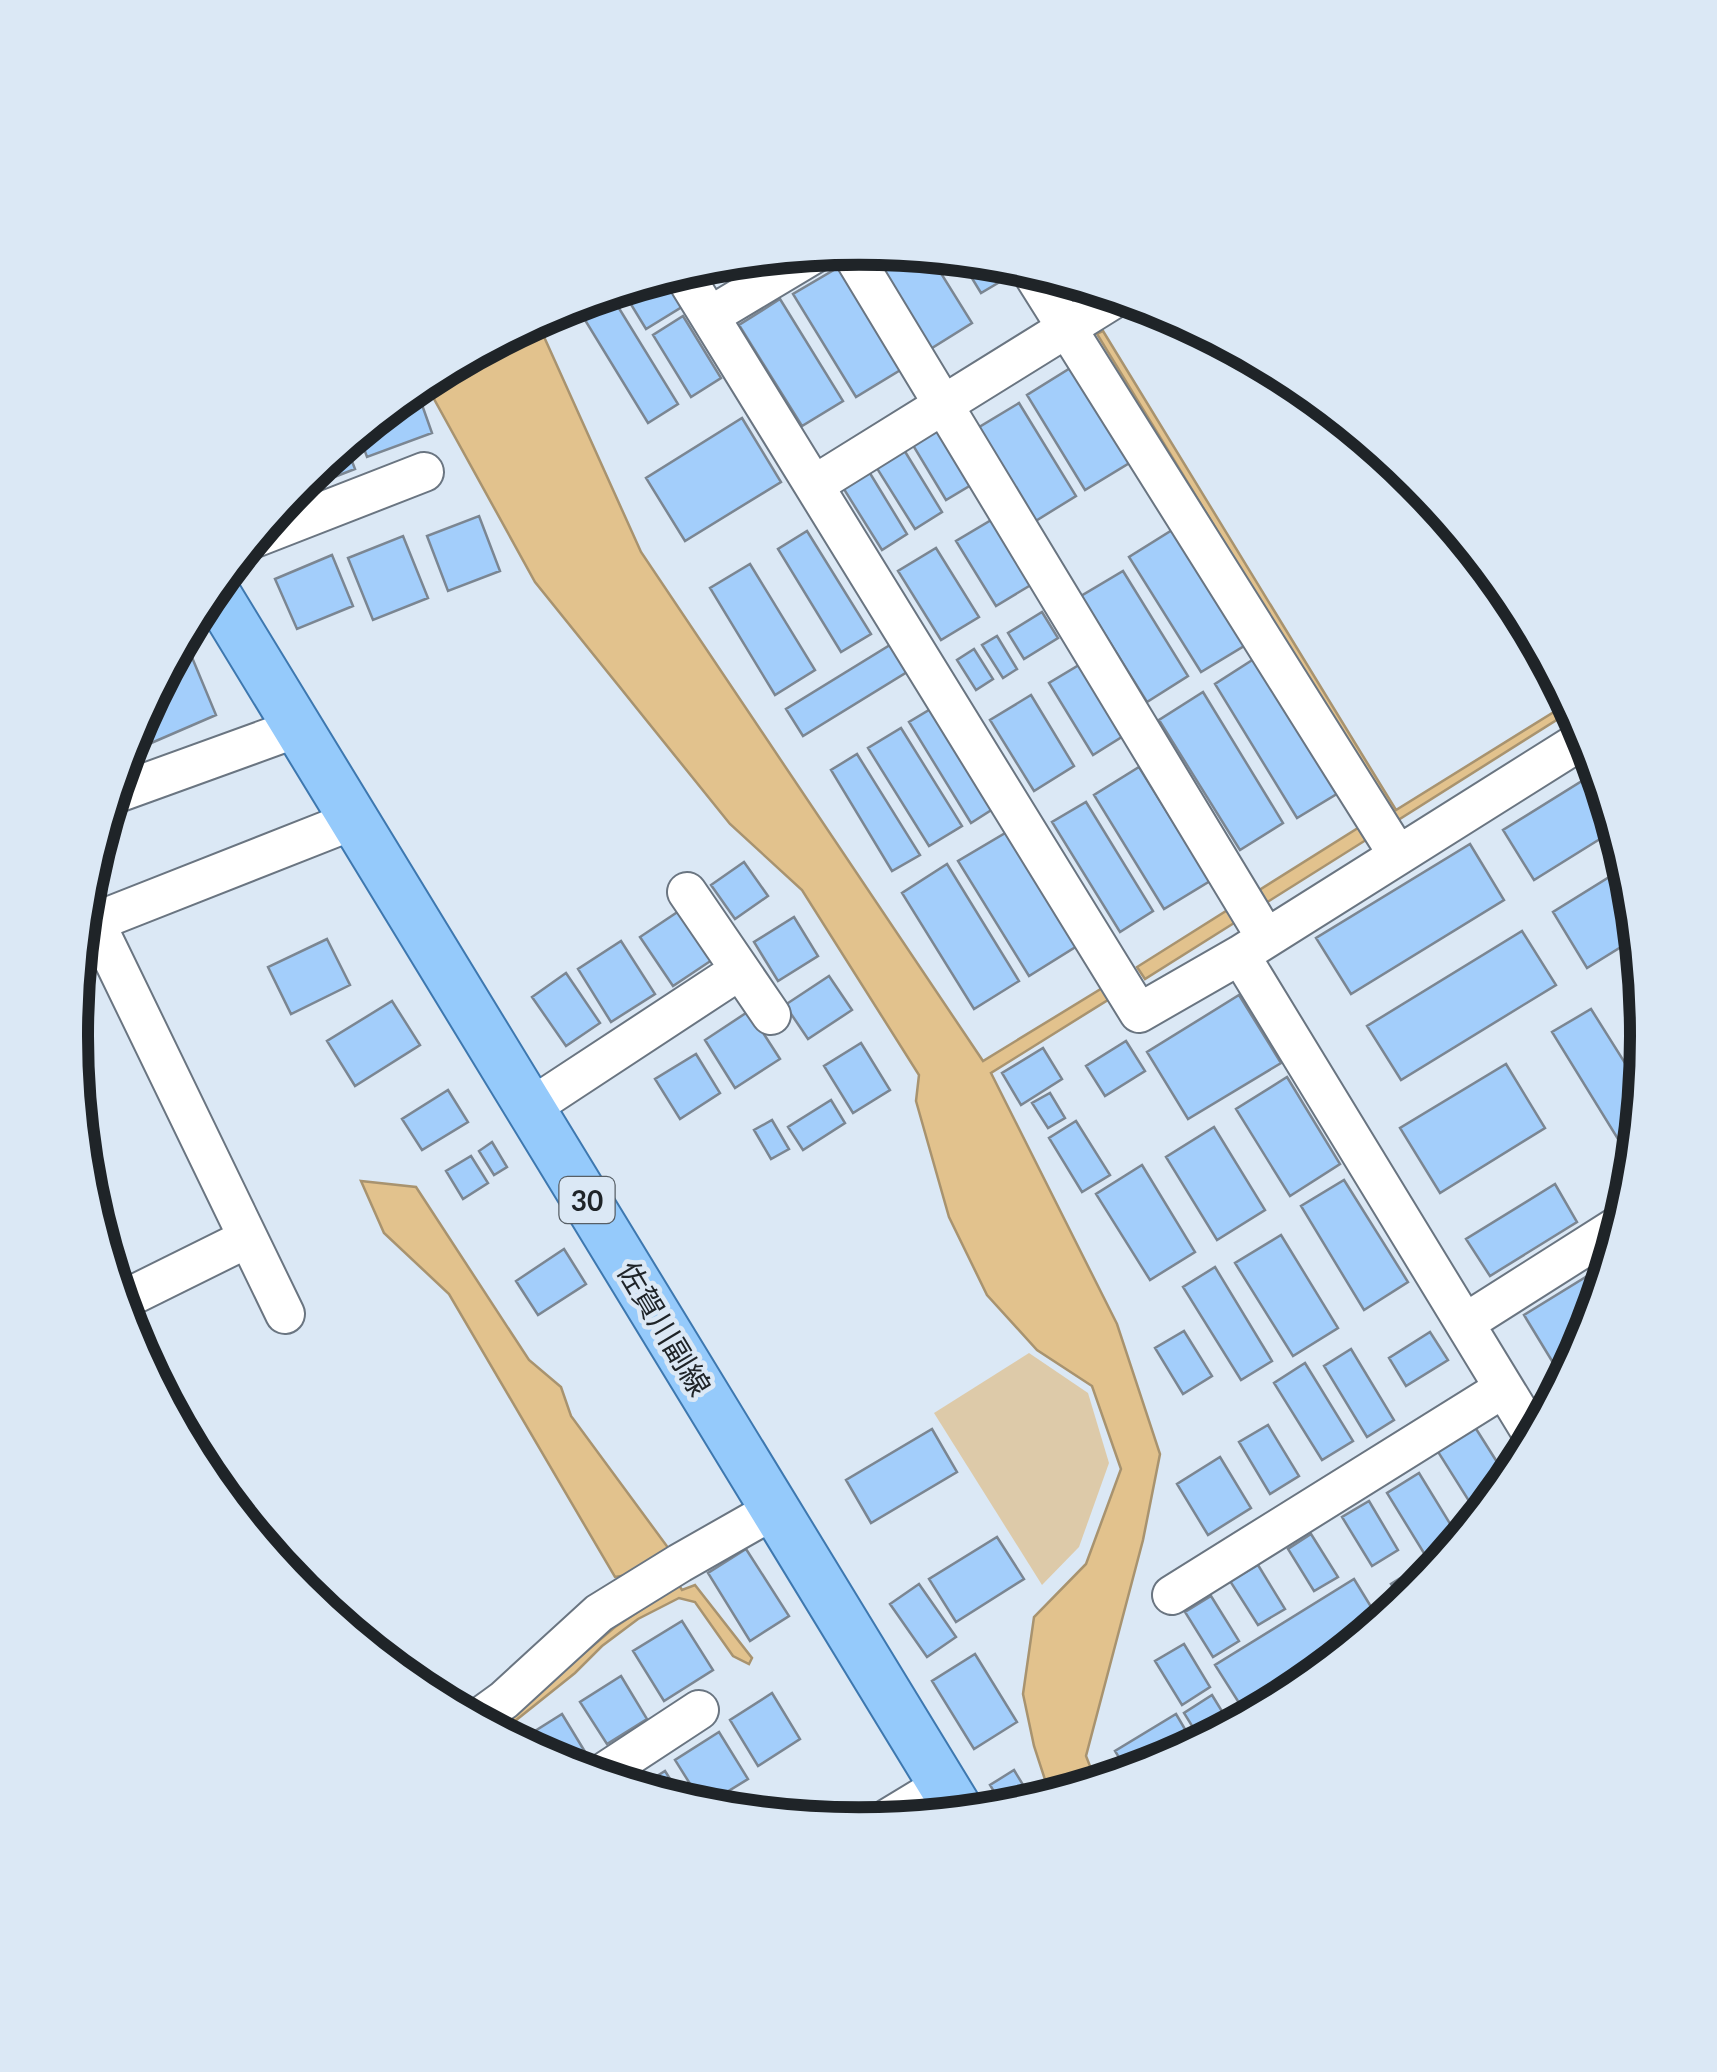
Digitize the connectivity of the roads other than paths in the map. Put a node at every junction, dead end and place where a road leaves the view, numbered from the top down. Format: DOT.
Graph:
graph roads {
  1 [pos="858,265"];
  2 [pos="788,269"];
  3 [pos="690,284"];
  4 [pos="1041,287"];
  5 [pos="1104,306"];
  6 [pos="710,316"];
  7 [pos="1066,329"];
  8 [pos="942,405"];
  9 [pos="424,472"];
  10 [pos="814,485"];
  11 [pos="280,527"];
  12 [pos="221,602"];
  13 [pos="298,728"];
  14 [pos="1573,746"];
  15 [pos="128,789"];
  16 [pos="354,820"];
  17 [pos="1398,855"];
  18 [pos="686,892"];
  19 [pos="96,922"];
  20 [pos="96,924"];
  21 [pos="1253,946"];
  22 [pos="740,970"];
  23 [pos="771,1015"];
  24 [pos="530,1108"];
  25 [pos="1603,1236"];
  26 [pos="248,1238"];
  27 [pos="132,1295"];
  28 [pos="285,1314"];
  29 [pos="1465,1323"];
  30 [pos="1504,1388"];
  31 [pos="1525,1423"];
  32 [pos="775,1508"];
  33 [pos="1172,1594"];
  34 [pos="699,1710"];
  35 [pos="488,1712"];
  36 [pos="613,1767"];
  37 [pos="952,1800"];
  1 -- 8 [label="street"];
  2 -- 6 [label="street"];
  3 -- 6 [label="street"];
  4 -- 7 [label="street"];
  5 -- 7 [label="street"];
  6 -- 10 [label="street"];
  7 -- 8 [label="street"];
  7 -- 17 [label="street"];
  8 -- 10 [label="street"];
  8 -- 21 [label="street"];
  9 -- 11 [label="street"];
  10 -- 21 [label="street"];
  12 -- 13 [label="main road, 佐賀川副線 / 30"];
  13 -- 15 [label="street"];
  13 -- 16 [label="main road, 佐賀川副線 / 30"];
  14 -- 17 [label="street"];
  16 -- 19 [label="street"];
  16 -- 24 [label="main road, 佐賀川副線 / 30"];
  17 -- 21 [label="street"];
  18 -- 22 [label="street"];
  20 -- 26 [label="street"];
  21 -- 29 [label="street"];
  22 -- 23 [label="street"];
  22 -- 24 [label="street"];
  24 -- 32 [label="main road, 佐賀川副線 / 30"];
  25 -- 29 [label="street"];
  26 -- 27 [label="street"];
  26 -- 28 [label="street"];
  29 -- 30 [label="street"];
  30 -- 31 [label="street"];
  30 -- 33 [label="street"];
  32 -- 35 [label="street"];
  32 -- 37 [label="main road, 佐賀川副線 / 30"];
  34 -- 36 [label="street"];
}
